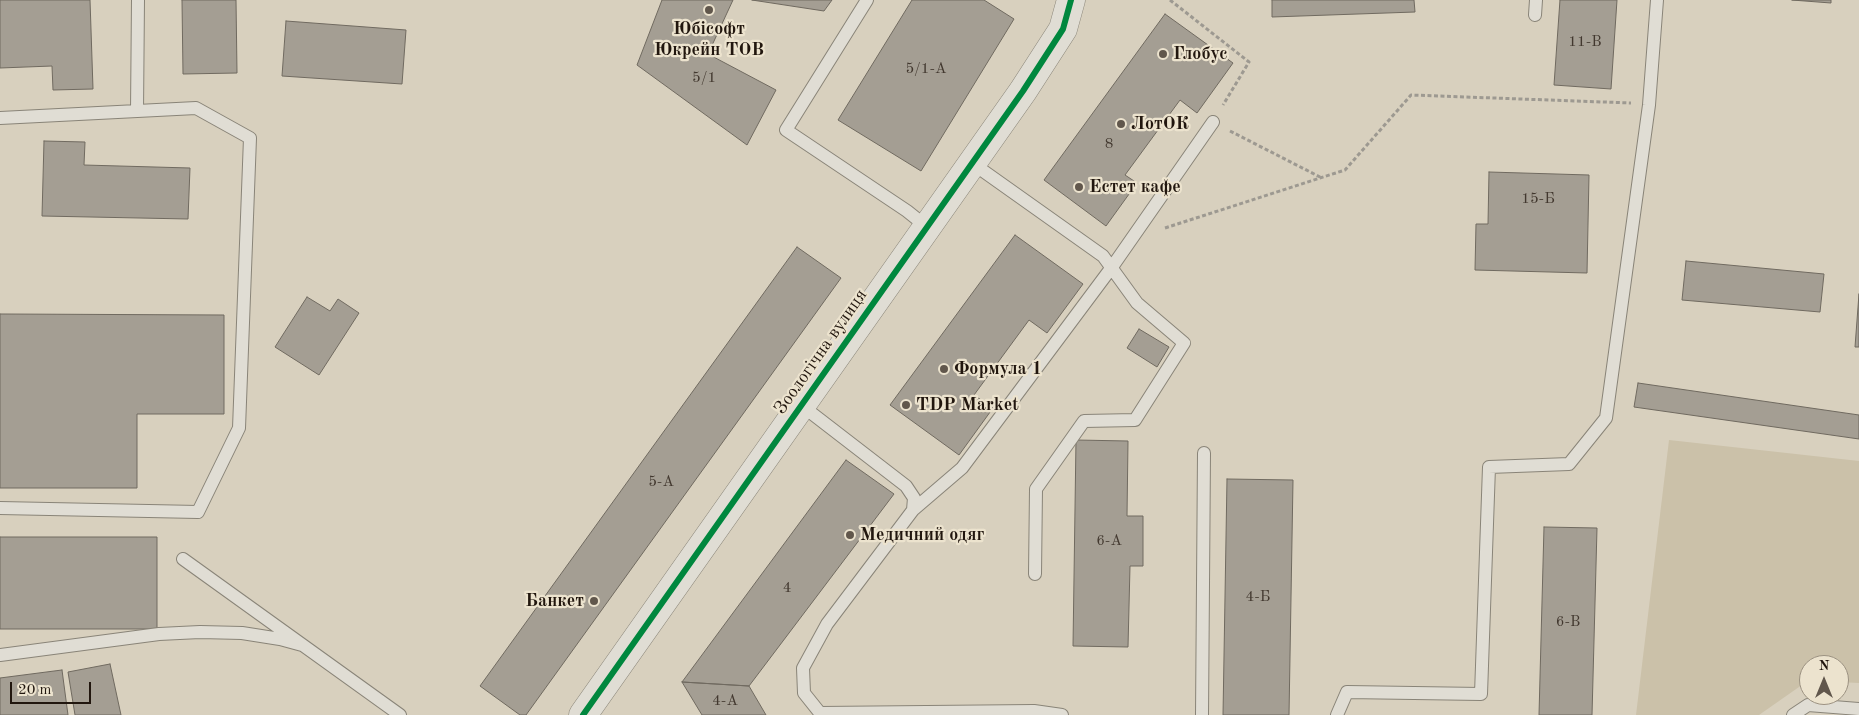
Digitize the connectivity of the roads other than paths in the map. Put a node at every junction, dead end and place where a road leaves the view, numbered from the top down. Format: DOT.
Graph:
graph roads {
  1 [pos="138,0"];
  2 [pos="867,0"];
  3 [pos="1071,0"];
  4 [pos="1536,0"];
  5 [pos="1657,0"];
  6 [pos="1535,14"];
  7 [pos="137,111"];
  8 [pos="0,118"];
  9 [pos="1213,122"];
  10 [pos="972,163"];
  11 [pos="927,227"];
  12 [pos="1112,267"];
  13 [pos="802,405"];
  14 [pos="1204,453"];
  15 [pos="0,508"];
  16 [pos="913,510"];
  17 [pos="184,559"];
  18 [pos="1035,574"];
  19 [pos="302,645"];
  20 [pos="0,655"];
  21 [pos="1859,710"];
  22 [pos="400,715"];
  23 [pos="583,715"];
  24 [pos="1062,715"];
  25 [pos="1202,715"];
  26 [pos="1337,715"];
  27 [pos="1794,715"];
  1 -- 7 [label="lane"];
  2 -- 11 [label="lane"];
  3 -- 10 [label="street, Зоологічна вулиця"];
  4 -- 6 [label="lane"];
  5 -- 26 [label="lane"];
  7 -- 8 [label="lane"];
  7 -- 15 [label="lane"];
  9 -- 12 [label="lane"];
  10 -- 11 [label="street, Зоологічна вулиця"];
  10 -- 12 [label="lane"];
  11 -- 13 [label="street, Зоологічна вулиця"];
  12 -- 16 [label="lane"];
  12 -- 18 [label="lane"];
  13 -- 16 [label="lane"];
  13 -- 23 [label="street, Зоологічна вулиця"];
  14 -- 25 [label="lane"];
  16 -- 24 [label="lane"];
  17 -- 19 [label="lane"];
  19 -- 20 [label="lane"];
  19 -- 22 [label="lane"];
  21 -- 27 [label="lane"];
}
